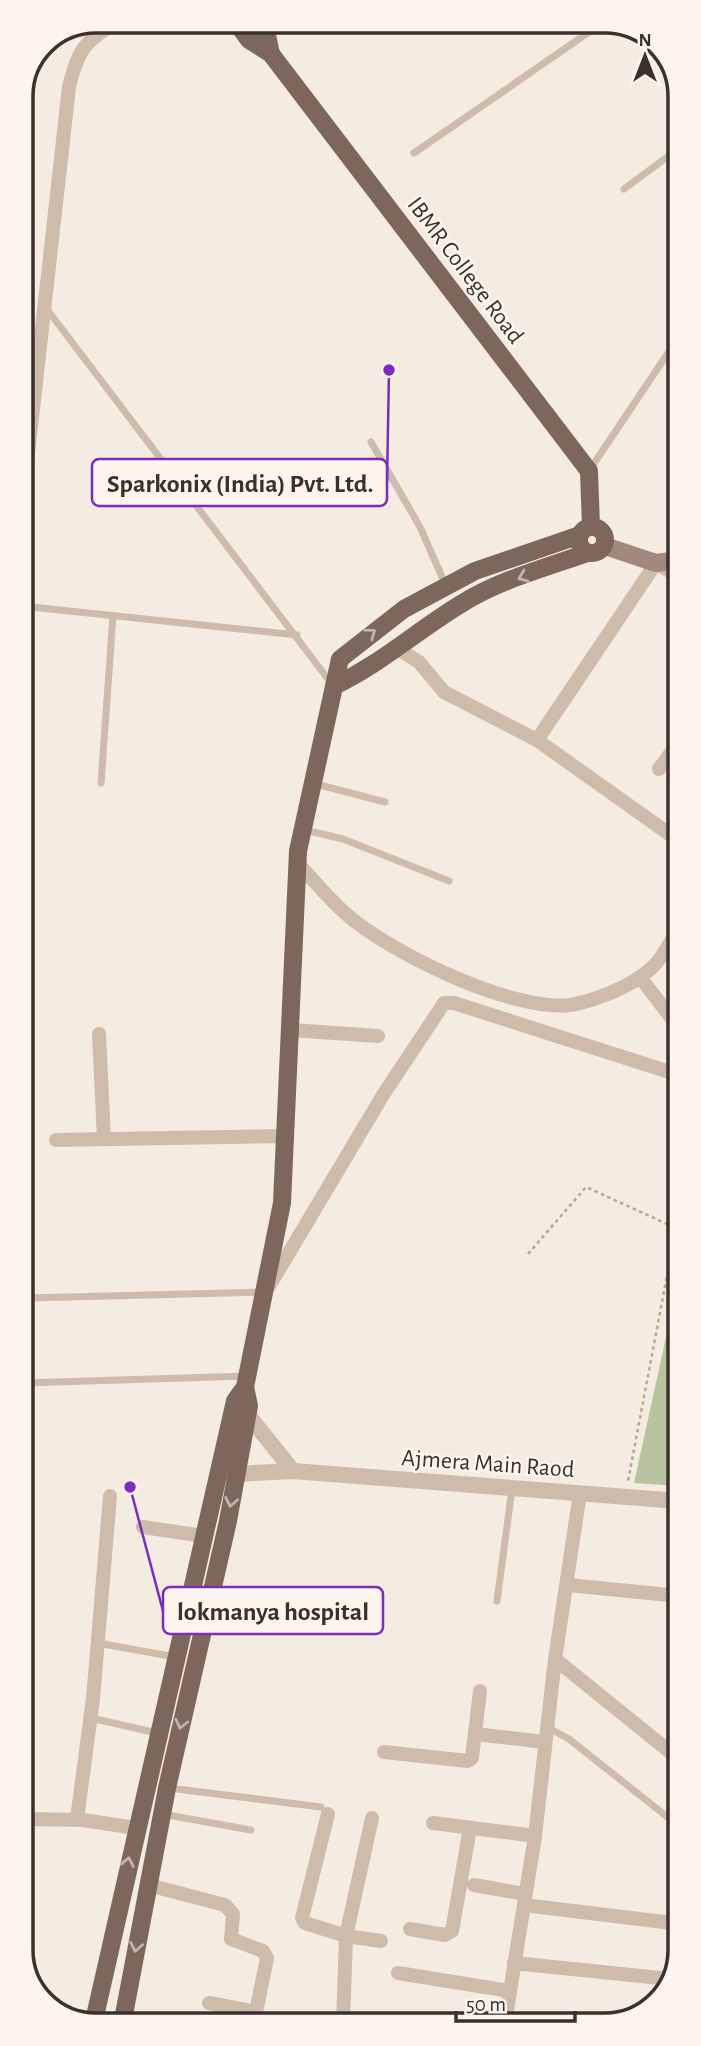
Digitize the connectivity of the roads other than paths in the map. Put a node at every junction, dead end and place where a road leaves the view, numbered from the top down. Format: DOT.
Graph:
graph roads {
  1 [pos="98,33"];
  2 [pos="244,33"];
  3 [pos="267,33"];
  4 [pos="588,33"];
  5 [pos="271,54"];
  6 [pos="414,153"];
  7 [pos="668,156"];
  8 [pos="624,189"];
  9 [pos="44,306"];
  10 [pos="668,353"];
  11 [pos="33,406"];
  12 [pos="371,442"];
  13 [pos="589,471"];
  14 [pos="586,531"];
  15 [pos="605,546"];
  16 [pos="587,553"];
  17 [pos="668,561"];
  18 [pos="656,563"];
  19 [pos="668,570"];
  20 [pos="447,586"];
  21 [pos="33,607"];
  22 [pos="113,616"];
  23 [pos="297,635"];
  24 [pos="395,647"];
  25 [pos="334,686"];
  26 [pos="537,740"];
  27 [pos="668,757"];
  28 [pos="659,769"];
  29 [pos="101,783"];
  30 [pos="311,783"];
  31 [pos="385,802"];
  32 [pos="302,830"];
  33 [pos="668,834"];
  34 [pos="297,863"];
  35 [pos="449,881"];
  36 [pos="668,944"];
  37 [pos="640,977"];
  38 [pos="668,1014"];
  39 [pos="290,1030"];
  40 [pos="99,1034"];
  41 [pos="378,1035"];
  42 [pos="668,1071"];
  43 [pos="287,1136"];
  44 [pos="104,1139"];
  45 [pos="56,1140"];
  46 [pos="265,1292"];
  47 [pos="33,1298"];
  48 [pos="246,1381"];
  49 [pos="33,1384"];
  50 [pos="240,1414"];
  51 [pos="293,1471"];
  52 [pos="228,1472"];
  53 [pos="512,1488"];
  54 [pos="580,1493"];
  55 [pos="110,1496"];
  56 [pos="668,1500"];
  57 [pos="143,1527"];
  58 [pos="204,1536"];
  59 [pos="568,1585"];
  60 [pos="668,1595"];
  61 [pos="497,1601"];
  62 [pos="208,1608"];
  63 [pos="308,1630"];
  64 [pos="98,1643"];
  65 [pos="176,1657"];
  66 [pos="555,1659"];
  67 [pos="480,1691"];
  68 [pos="90,1718"];
  69 [pos="158,1733"];
  70 [pos="475,1734"];
  71 [pos="546,1734"];
  72 [pos="668,1750"];
  73 [pos="384,1752"];
  74 [pos="167,1788"];
  75 [pos="324,1810"];
  76 [pos="162,1814"];
  77 [pos="668,1817"];
  78 [pos="372,1818"];
  79 [pos="33,1819"];
  80 [pos="76,1819"];
  81 [pos="433,1823"];
  82 [pos="136,1828"];
  83 [pos="470,1828"];
  84 [pos="251,1830"];
  85 [pos="535,1836"];
  86 [pos="148,1885"];
  87 [pos="474,1885"];
  88 [pos="525,1899"];
  89 [pos="668,1922"];
  90 [pos="410,1929"];
  91 [pos="346,1936"];
  92 [pos="381,1941"];
  93 [pos="514,1963"];
  94 [pos="398,1973"];
  95 [pos="660,1978"];
  96 [pos="510,1991"];
  97 [pos="209,2003"];
  98 [pos="96,2013"];
  99 [pos="124,2013"];
  100 [pos="343,2013"];
  101 [pos="507,2013"];
  1 -- 9 [label="street"];
  2 -- 5 [label="main road, IBMR College Road"];
  3 -- 5 [label="main road, IBMR College Road"];
  4 -- 6 [label="lane"];
  5 -- 13 [label="main road, IBMR College Road"];
  7 -- 8 [label="lane"];
  9 -- 11 [label="street"];
  9 -- 23 [label="lane"];
  10 -- 13 [label="lane"];
  12 -- 20 [label="lane"];
  13 -- 14 [label="main road"];
  14 -- 15 [label="main road"];
  14 -- 16 [label="main road"];
  14 -- 20 [label="main road"];
  15 -- 16 [label="main road"];
  15 -- 18 [label="main road"];
  16 -- 24 [label="main road, one-way"];
  17 -- 18 [label="main road"];
  18 -- 19 [label="street"];
  18 -- 26 [label="street"];
  25 -- 20 [label="main road, one-way"];
  21 -- 22 [label="lane"];
  22 -- 23 [label="lane"];
  22 -- 29 [label="lane"];
  23 -- 25 [label="lane"];
  24 -- 25 [label="main road"];
  24 -- 26 [label="street"];
  25 -- 30 [label="main road"];
  26 -- 33 [label="street"];
  27 -- 28 [label="street"];
  30 -- 31 [label="lane"];
  30 -- 32 [label="main road"];
  32 -- 34 [label="main road"];
  32 -- 35 [label="lane"];
  34 -- 37 [label="street"];
  34 -- 39 [label="main road"];
  36 -- 37 [label="street"];
  37 -- 38 [label="street"];
  39 -- 41 [label="street"];
  39 -- 43 [label="main road"];
  40 -- 44 [label="street"];
  42 -- 46 [label="street"];
  43 -- 44 [label="street"];
  43 -- 46 [label="main road"];
  44 -- 45 [label="street"];
  46 -- 47 [label="lane"];
  46 -- 48 [label="main road"];
  48 -- 49 [label="lane"];
  48 -- 50 [label="main road"];
  50 -- 51 [label="street"];
  50 -- 52 [label="main road"];
  51 -- 52 [label="street, Ajmera Main Raod"];
  51 -- 53 [label="street, Ajmera Main Raod"];
  52 -- 58 [label="main road"];
  52 -- 62 [label="main road, one-way"];
  53 -- 54 [label="street, Ajmera Main Raod"];
  53 -- 61 [label="lane"];
  54 -- 56 [label="street, Ajmera Main Raod"];
  54 -- 59 [label="street"];
  55 -- 64 [label="street"];
  57 -- 58 [label="street"];
  58 -- 65 [label="main road"];
  59 -- 60 [label="street"];
  59 -- 66 [label="street"];
  62 -- 63 [label="lane"];
  62 -- 74 [label="main road, one-way"];
  64 -- 65 [label="lane"];
  64 -- 68 [label="street"];
  65 -- 69 [label="main road"];
  66 -- 71 [label="street"];
  66 -- 72 [label="street"];
  67 -- 70 [label="street"];
  68 -- 69 [label="lane"];
  68 -- 80 [label="street"];
  69 -- 82 [label="main road"];
  70 -- 71 [label="street"];
  70 -- 73 [label="street"];
  71 -- 77 [label="lane"];
  71 -- 85 [label="street"];
  74 -- 75 [label="lane"];
  74 -- 76 [label="main road"];
  75 -- 91 [label="street"];
  76 -- 84 [label="lane"];
  76 -- 86 [label="main road"];
  78 -- 91 [label="street"];
  79 -- 80 [label="street"];
  80 -- 82 [label="street"];
  81 -- 83 [label="street"];
  98 -- 82 [label="main road, one-way"];
  83 -- 85 [label="street"];
  83 -- 90 [label="street"];
  85 -- 88 [label="street"];
  86 -- 97 [label="street"];
  86 -- 99 [label="main road, one-way"];
  87 -- 88 [label="street"];
  88 -- 89 [label="street"];
  88 -- 93 [label="street"];
  91 -- 92 [label="street"];
  91 -- 100 [label="street"];
  93 -- 95 [label="street"];
  93 -- 96 [label="street"];
  94 -- 96 [label="street"];
  96 -- 101 [label="street"];
}
